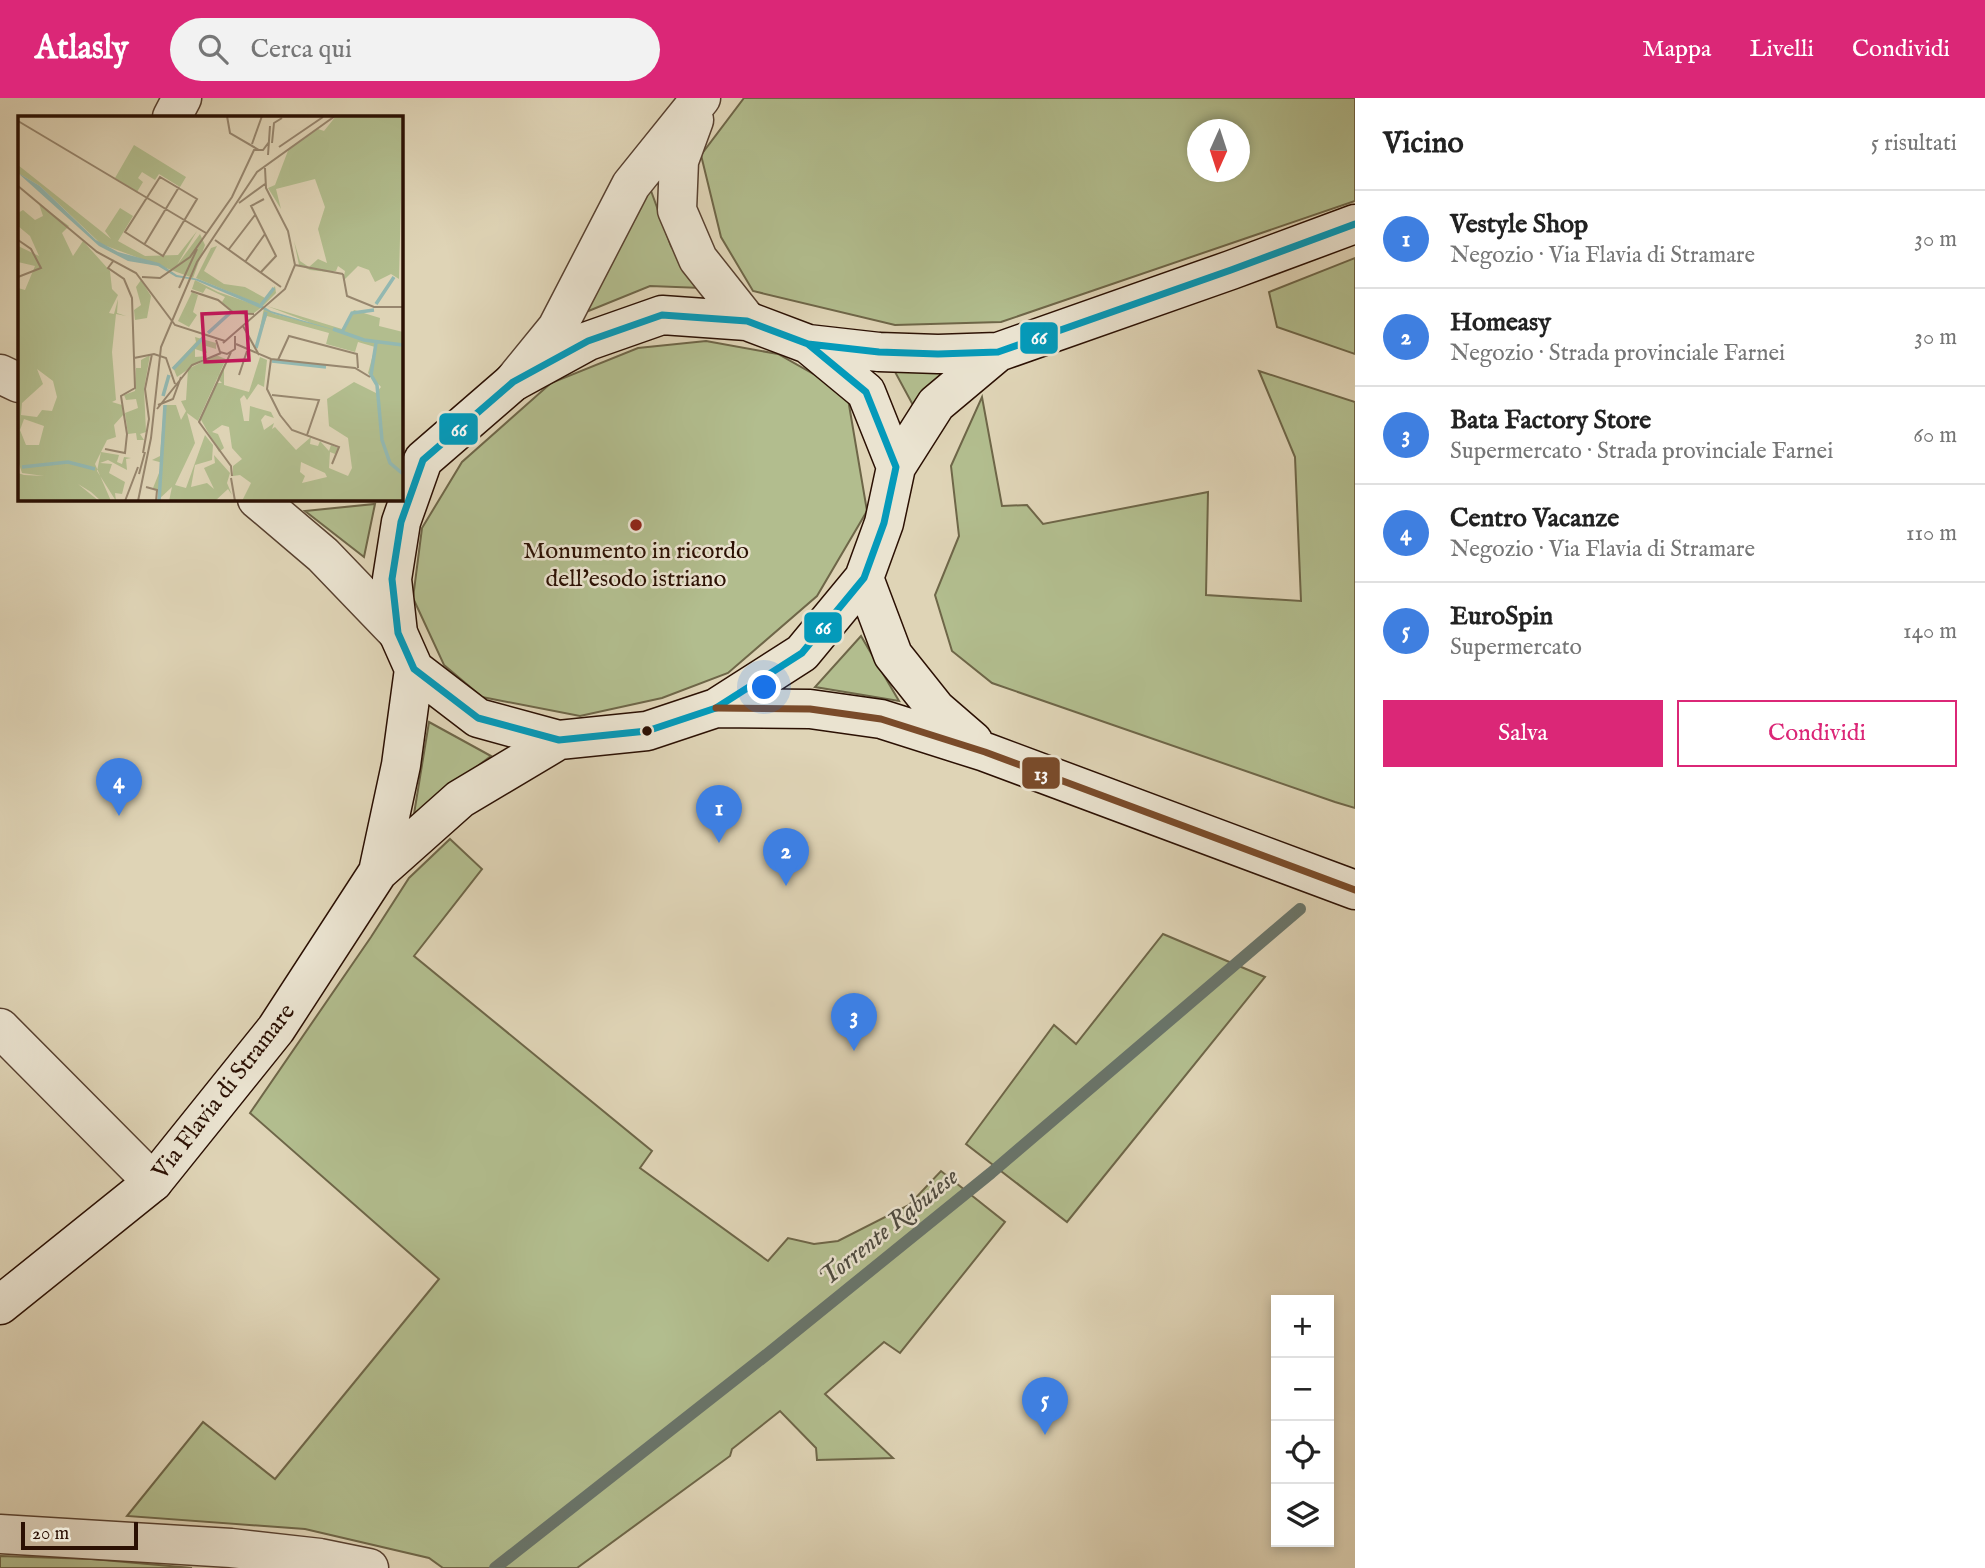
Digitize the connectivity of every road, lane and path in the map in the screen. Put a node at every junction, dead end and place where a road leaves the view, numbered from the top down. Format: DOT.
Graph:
graph roads {
  1 [pos="182,98"];
  2 [pos="701,98"];
  3 [pos="173,116"];
  4 [pos="1355,224"];
  5 [pos="747,321"];
  6 [pos="808,344"];
  7 [pos="998,352"];
  8 [pos="0,374"];
  9 [pos="18,383"];
  10 [pos="513,383"];
  11 [pos="412,464"];
  12 [pos="896,467"];
  13 [pos="258,500"];
  14 [pos="864,578"];
  15 [pos="398,633"];
  16 [pos="414,669"];
  17 [pos="716,708"];
  18 [pos="558,740"];
  19 [pos="985,752"];
  20 [pos="378,872"];
  21 [pos="1355,890"];
  22 [pos="0,1028"];
  23 [pos="153,1182"];
  24 [pos="0,1305"];
  25 [pos="0,1534"];
  26 [pos="369,1568"];
  1 -- 3 [label="main road"];
  2 -- 5 [label="main road"];
  2 -- 10 [label="main road"];
  4 -- 7 [label="main road, Via Flavia di Stramare"];
  5 -- 6 [label="main road, Via Flavia di Stramare"];
  5 -- 10 [label="main road, Via Flavia di Stramare"];
  6 -- 7 [label="main road, Via Flavia di Stramare"];
  6 -- 12 [label="main road, Via Flavia di Stramare"];
  7 -- 12 [label="main road, Via Flavia di Stramare"];
  8 -- 9 [label="main road"];
  10 -- 11 [label="main road, Via Flavia di Stramare"];
  11 -- 15 [label="main road, Via Flavia di Stramare"];
  12 -- 14 [label="main road, Via Flavia di Stramare"];
  13 -- 15 [label="main road"];
  14 -- 17 [label="main road, Via Flavia di Stramare"];
  14 -- 19 [label="main road"];
  15 -- 16 [label="main road, Via Flavia di Stramare"];
  16 -- 18 [label="main road, Via Flavia di Stramare"];
  16 -- 20 [label="main road, Via Flavia di Stramare"];
  17 -- 18 [label="main road, Via Flavia di Stramare"];
  17 -- 19 [label="main road"];
  18 -- 20 [label="main road, Via Flavia di Stramare"];
  19 -- 21 [label="main road"];
  20 -- 23 [label="main road, Via Flavia di Stramare"];
  22 -- 23 [label="main road"];
  23 -- 24 [label="main road, Via Flavia di Stramare"];
  25 -- 26 [label="main road"];
}
